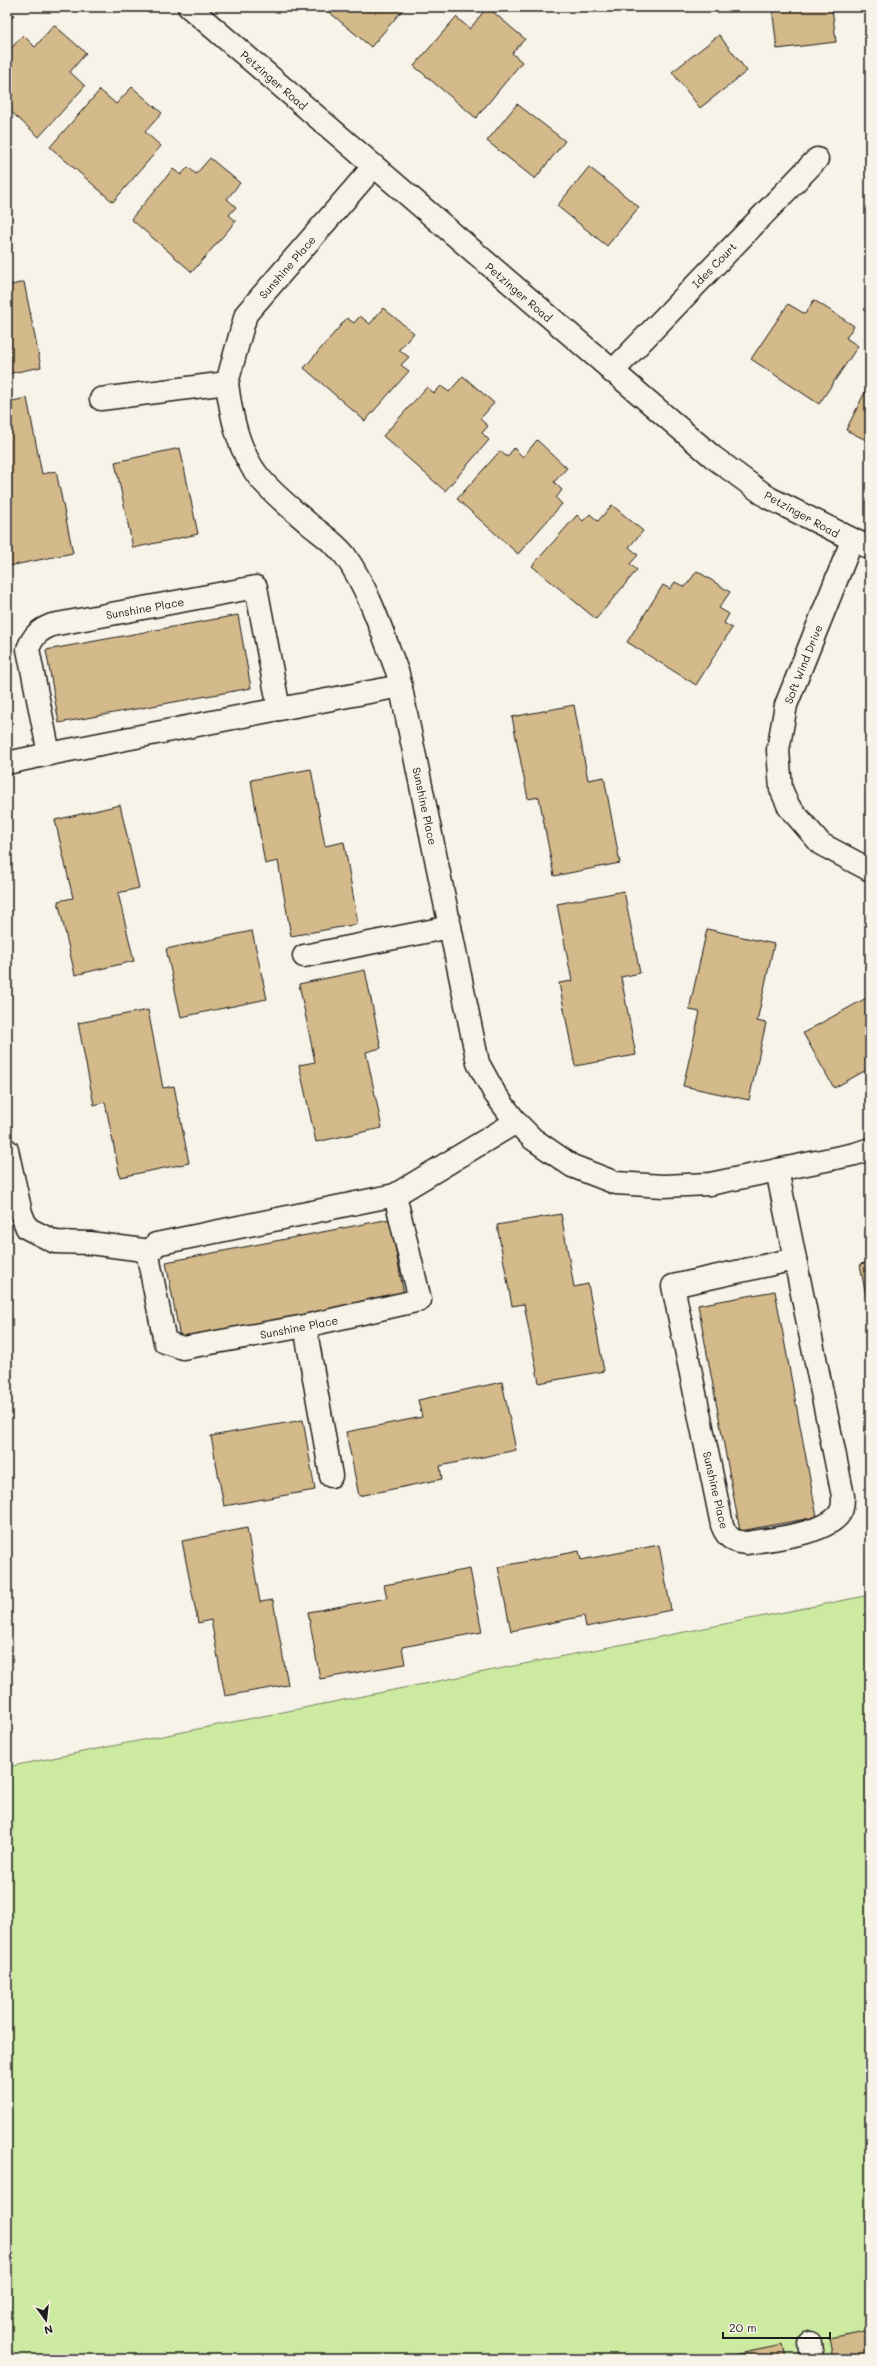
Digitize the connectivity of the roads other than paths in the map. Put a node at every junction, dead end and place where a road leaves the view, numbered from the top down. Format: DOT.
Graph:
graph roads {
  1 [pos="189,7"];
  2 [pos="817,159"];
  3 [pos="374,166"];
  4 [pos="612,372"];
  5 [pos="227,383"];
  6 [pos="101,399"];
  7 [pos="861,545"];
  8 [pos="400,686"];
  9 [pos="279,709"];
  10 [pos="49,754"];
  11 [pos="7,763"];
  12 [pos="870,870"];
  13 [pos="450,926"];
  14 [pos="304,956"];
  15 [pos="516,1122"];
  16 [pos="870,1149"];
  17 [pos="7,1150"];
  18 [pos="777,1170"];
  19 [pos="395,1195"];
  20 [pos="151,1251"];
  21 [pos="795,1259"];
  22 [pos="305,1326"];
  23 [pos="331,1476"];
  1 -- 3 [label="street, Petzinger Road"];
  2 -- 4 [label="street, Ides Court"];
  3 -- 4 [label="street, Petzinger Road"];
  3 -- 5 [label="street, Sunshine Place"];
  4 -- 7 [label="street, Petzinger Road"];
  5 -- 6 [label="street"];
  5 -- 8 [label="street, Sunshine Place"];
  7 -- 12 [label="street, Soft Wind Drive"];
  8 -- 9 [label="street"];
  8 -- 13 [label="street, Sunshine Place"];
  9 -- 10 [label="street"];
  9 -- 10 [label="street, Sunshine Place"];
  10 -- 11 [label="street"];
  13 -- 14 [label="street"];
  13 -- 15 [label="street, Sunshine Place"];
  15 -- 18 [label="street, Sunshine Place"];
  15 -- 19 [label="street"];
  16 -- 18 [label="street, Sunshine Place"];
  17 -- 20 [label="street"];
  18 -- 21 [label="street, Sunshine Place"];
  19 -- 20 [label="street"];
  19 -- 22 [label="street, Sunshine Place"];
  20 -- 22 [label="street, Sunshine Place"];
  21 -- 21 [label="street, Sunshine Place"];
  22 -- 23 [label="street"];
}
